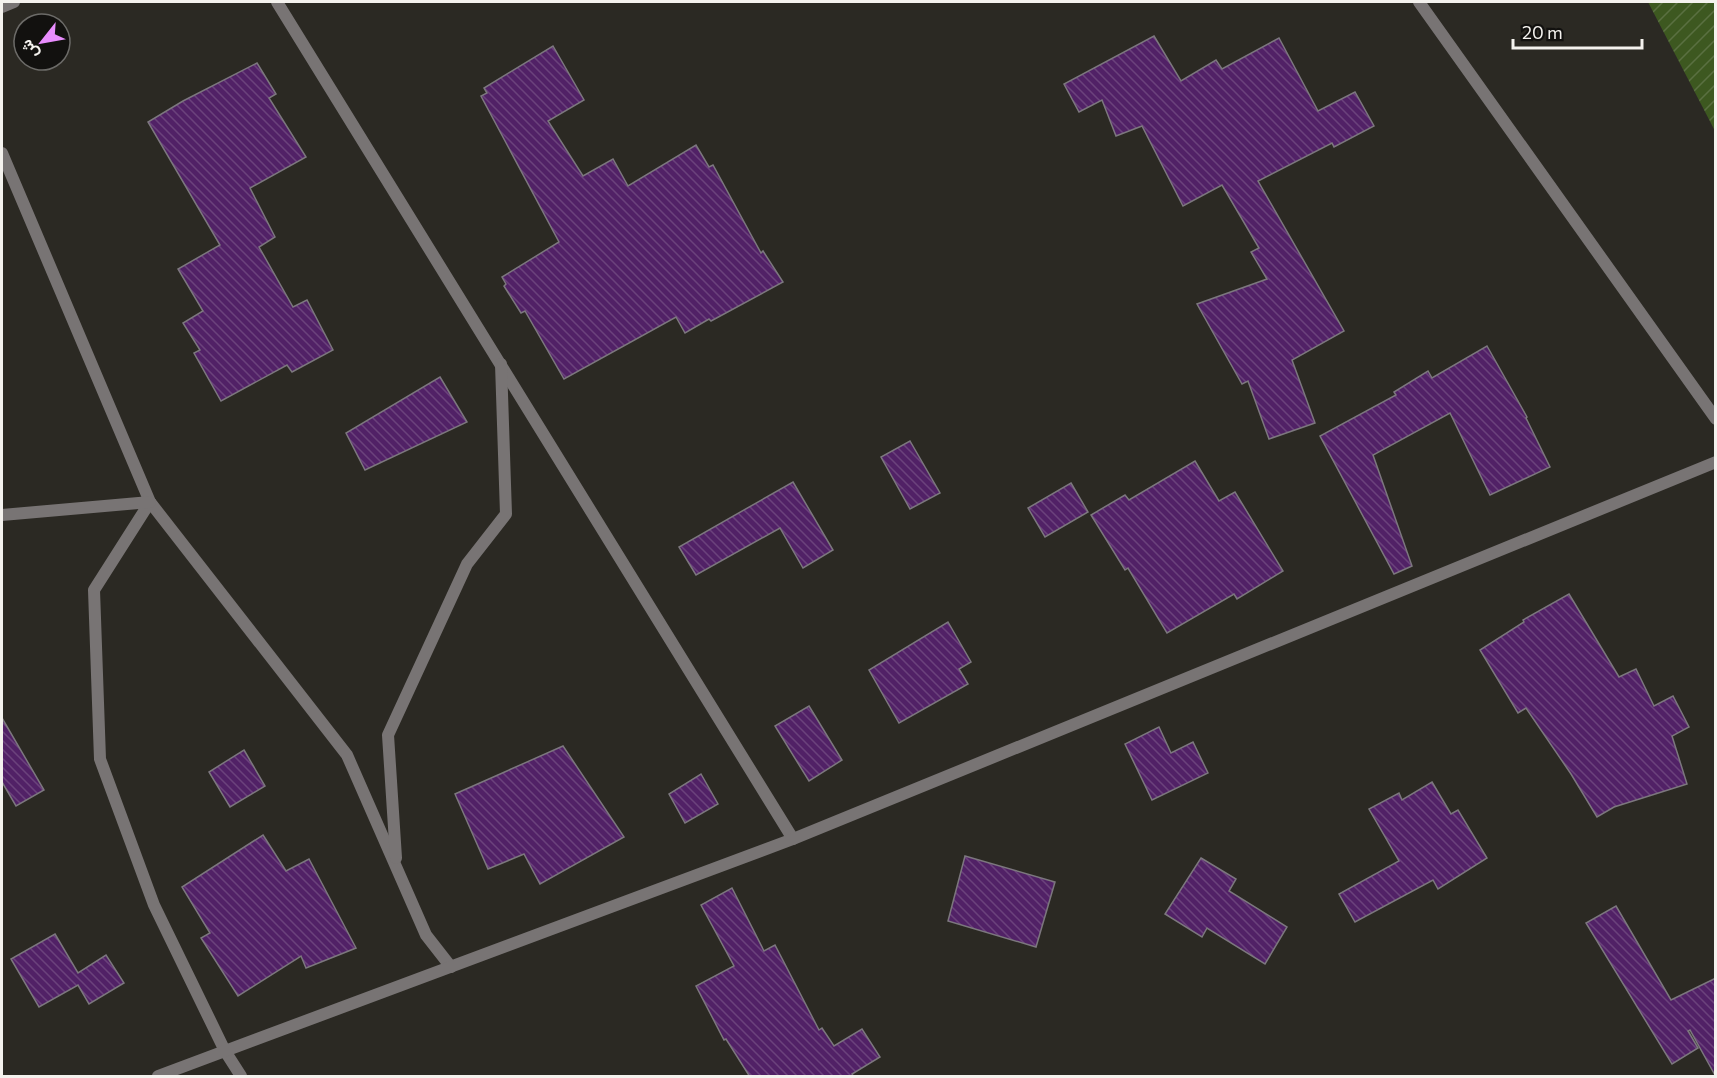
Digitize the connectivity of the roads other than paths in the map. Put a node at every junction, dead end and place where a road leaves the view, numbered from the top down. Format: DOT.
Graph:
graph roads {
  1 [pos="14,2"];
  2 [pos="277,2"];
  3 [pos="1419,2"];
  4 [pos="2,7"];
  5 [pos="2,153"];
  6 [pos="501,364"];
  7 [pos="1716,419"];
  8 [pos="1716,462"];
  9 [pos="150,502"];
  10 [pos="2,515"];
  11 [pos="793,839"];
  12 [pos="396,868"];
  13 [pos="451,967"];
  14 [pos="225,1051"];
  15 [pos="158,1077"];
  16 [pos="242,1077"];
  1 -- 4 [label="street"];
  2 -- 6 [label="street"];
  3 -- 7 [label="street"];
  5 -- 9 [label="street"];
  6 -- 11 [label="street"];
  6 -- 12 [label="street"];
  8 -- 11 [label="street"];
  9 -- 10 [label="street"];
  9 -- 12 [label="street"];
  9 -- 14 [label="street"];
  11 -- 13 [label="street"];
  12 -- 13 [label="street"];
  13 -- 14 [label="street"];
  14 -- 15 [label="street"];
  14 -- 16 [label="street"];
}
